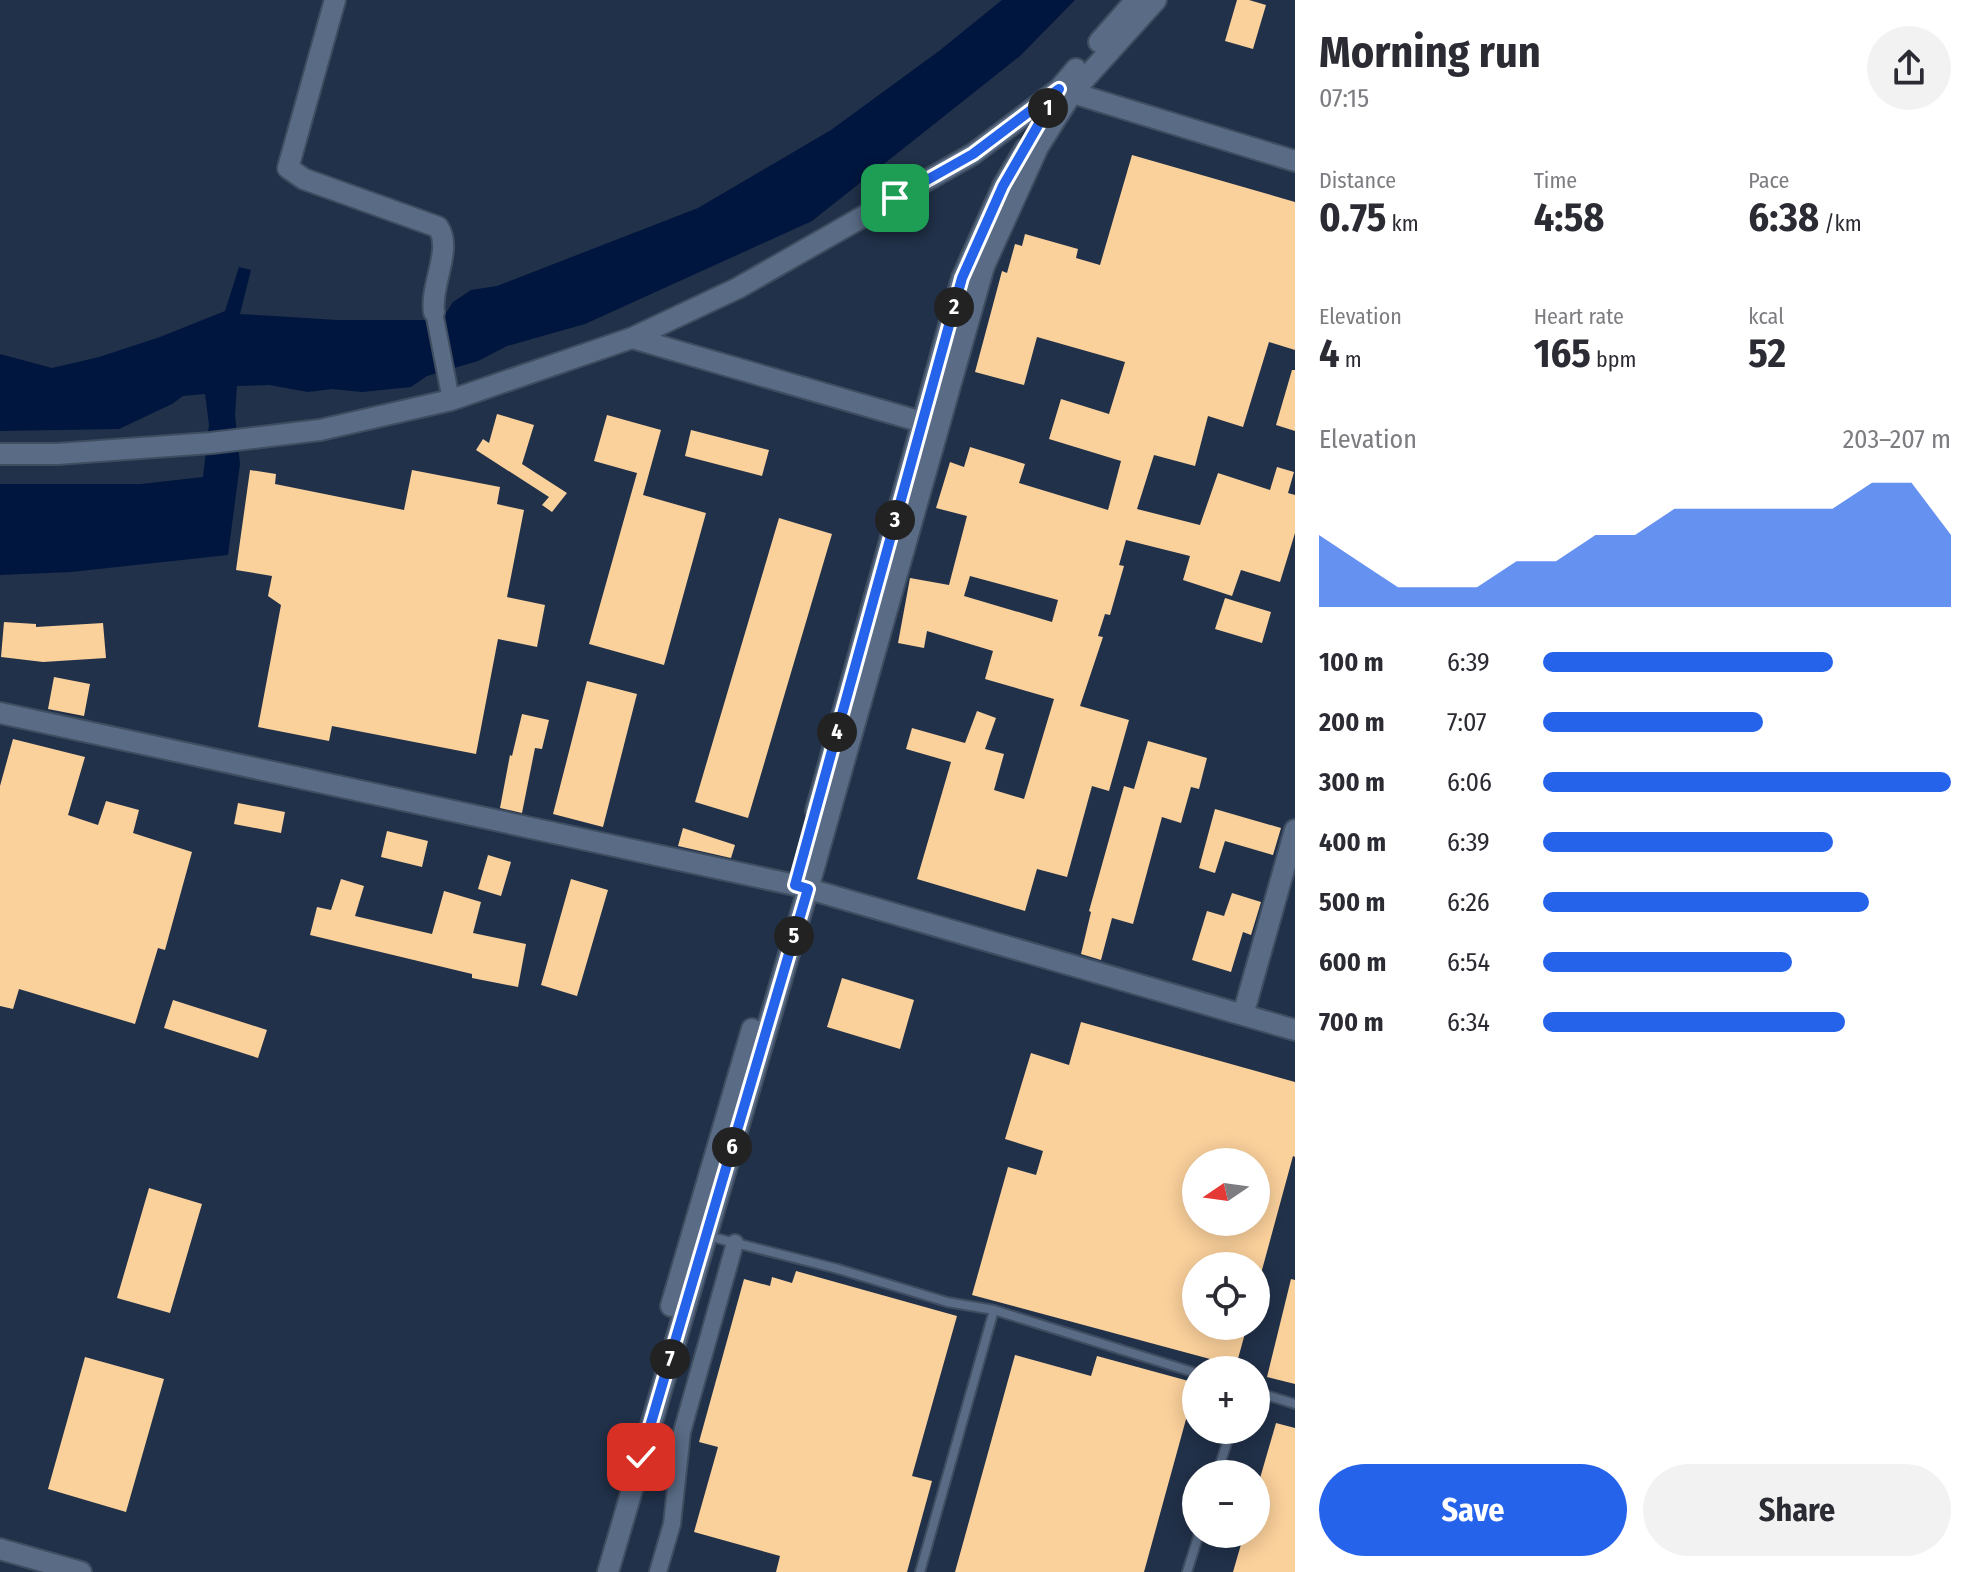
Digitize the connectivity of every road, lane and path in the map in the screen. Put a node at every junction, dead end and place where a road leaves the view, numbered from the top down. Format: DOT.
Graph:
graph roads {
  1 [pos="335,0"];
  2 [pos="1136,0"];
  3 [pos="1156,0"];
  4 [pos="1065,91"];
  5 [pos="1295,161"];
  6 [pos="434,312"];
  7 [pos="632,338"];
  8 [pos="451,400"];
  9 [pos="922,422"];
  10 [pos="0,454"];
  11 [pos="0,713"];
  12 [pos="1295,830"];
  13 [pos="802,887"];
  14 [pos="1243,1015"];
  15 [pos="1295,1030"];
  16 [pos="699,1233"];
  17 [pos="735,1243"];
  18 [pos="994,1310"];
  19 [pos="1182,1369"];
  20 [pos="1270,1396"];
  21 [pos="1295,1404"];
  22 [pos="1195,1548"];
  23 [pos="0,1549"];
  24 [pos="81,1572"];
  25 [pos="598,1572"];
  26 [pos="608,1572"];
  27 [pos="658,1572"];
  28 [pos="920,1572"];
  29 [pos="1187,1572"];
  1 -- 6 [label="street"];
  2 -- 4 [label="street"];
  3 -- 4 [label="street"];
  4 -- 5 [label="street"];
  4 -- 7 [label="street"];
  4 -- 9 [label="street"];
  4 -- 13 [label="street"];
  6 -- 8 [label="street"];
  7 -- 8 [label="street"];
  7 -- 9 [label="street"];
  8 -- 10 [label="street"];
  9 -- 13 [label="street"];
  11 -- 13 [label="street"];
  12 -- 14 [label="street"];
  13 -- 14 [label="street"];
  13 -- 16 [label="street"];
  14 -- 15 [label="street"];
  16 -- 17 [label="lane"];
  16 -- 25 [label="street"];
  16 -- 26 [label="street"];
  17 -- 18 [label="lane"];
  17 -- 27 [label="street"];
  18 -- 19 [label="lane"];
  18 -- 28 [label="lane"];
  20 -- 21 [label="lane"];
  22 -- 29 [label="lane"];
  23 -- 24 [label="street"];
}
